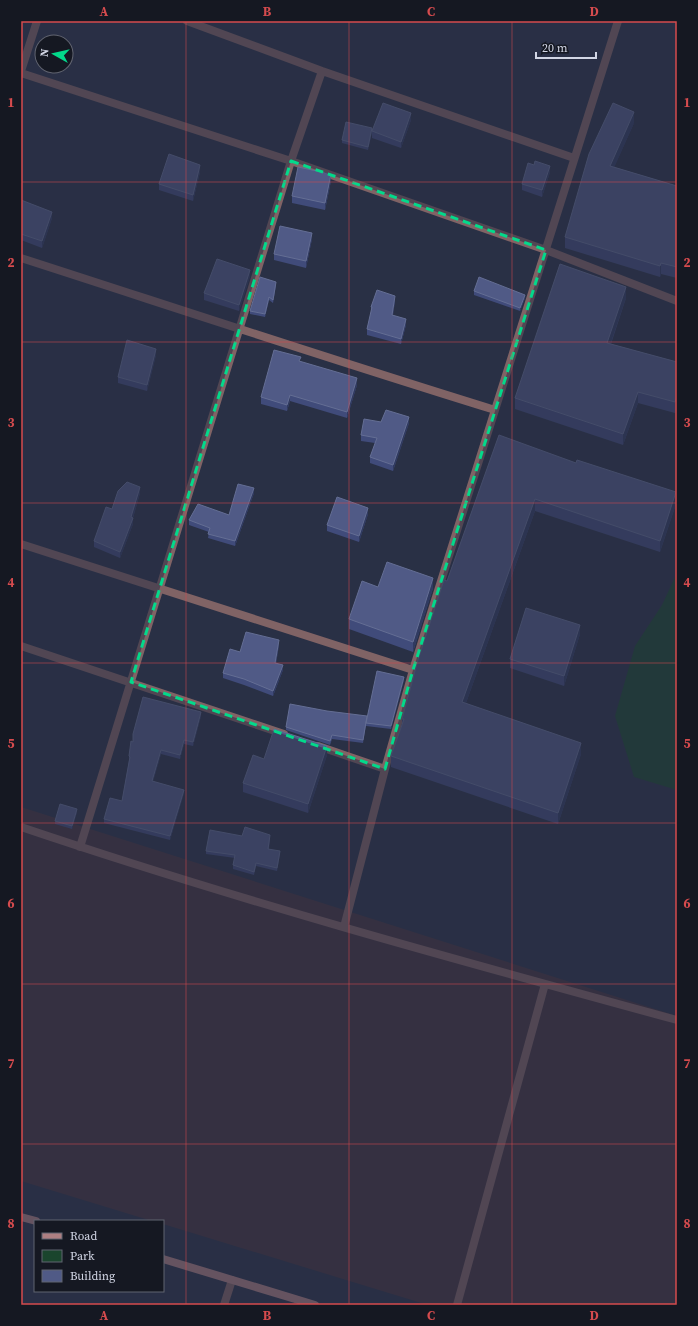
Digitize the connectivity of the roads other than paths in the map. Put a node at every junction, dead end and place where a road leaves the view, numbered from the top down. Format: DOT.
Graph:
graph roads {
  1 [pos="37,21"];
  2 [pos="187,21"];
  3 [pos="618,21"];
  4 [pos="21,72"];
  5 [pos="322,72"];
  6 [pos="574,158"];
  7 [pos="291,161"];
  8 [pos="546,250"];
  9 [pos="21,258"];
  10 [pos="677,301"];
  11 [pos="239,328"];
  12 [pos="495,410"];
  13 [pos="21,544"];
  14 [pos="160,589"];
  15 [pos="21,646"];
  16 [pos="413,670"];
  17 [pos="130,682"];
  18 [pos="288,736"];
  19 [pos="311,743"];
  20 [pos="385,769"];
  21 [pos="21,827"];
  22 [pos="80,847"];
  23 [pos="344,928"];
  24 [pos="545,984"];
  25 [pos="677,1020"];
  26 [pos="21,1216"];
  27 [pos="34,1220"];
  28 [pos="164,1259"];
  29 [pos="232,1280"];
  30 [pos="224,1305"];
  31 [pos="315,1305"];
  32 [pos="457,1305"];
  1 -- 4 [label="street"];
  2 -- 5 [label="street"];
  3 -- 6 [label="street"];
  4 -- 7 [label="street"];
  5 -- 6 [label="street"];
  5 -- 7 [label="street"];
  6 -- 8 [label="street"];
  7 -- 8 [label="street"];
  7 -- 11 [label="street"];
  8 -- 10 [label="street"];
  8 -- 12 [label="street"];
  9 -- 11 [label="street"];
  11 -- 12 [label="street"];
  11 -- 14 [label="street"];
  12 -- 16 [label="street"];
  13 -- 14 [label="street"];
  14 -- 16 [label="street"];
  14 -- 17 [label="street"];
  15 -- 17 [label="street"];
  16 -- 20 [label="street"];
  17 -- 18 [label="street"];
  17 -- 22 [label="street"];
  19 -- 20 [label="street"];
  20 -- 23 [label="street"];
  21 -- 22 [label="street"];
  22 -- 23 [label="street"];
  23 -- 24 [label="street"];
  24 -- 25 [label="street"];
  24 -- 32 [label="street"];
  26 -- 27 [label="street"];
  28 -- 29 [label="street"];
  29 -- 30 [label="street"];
  29 -- 31 [label="street"];
}
